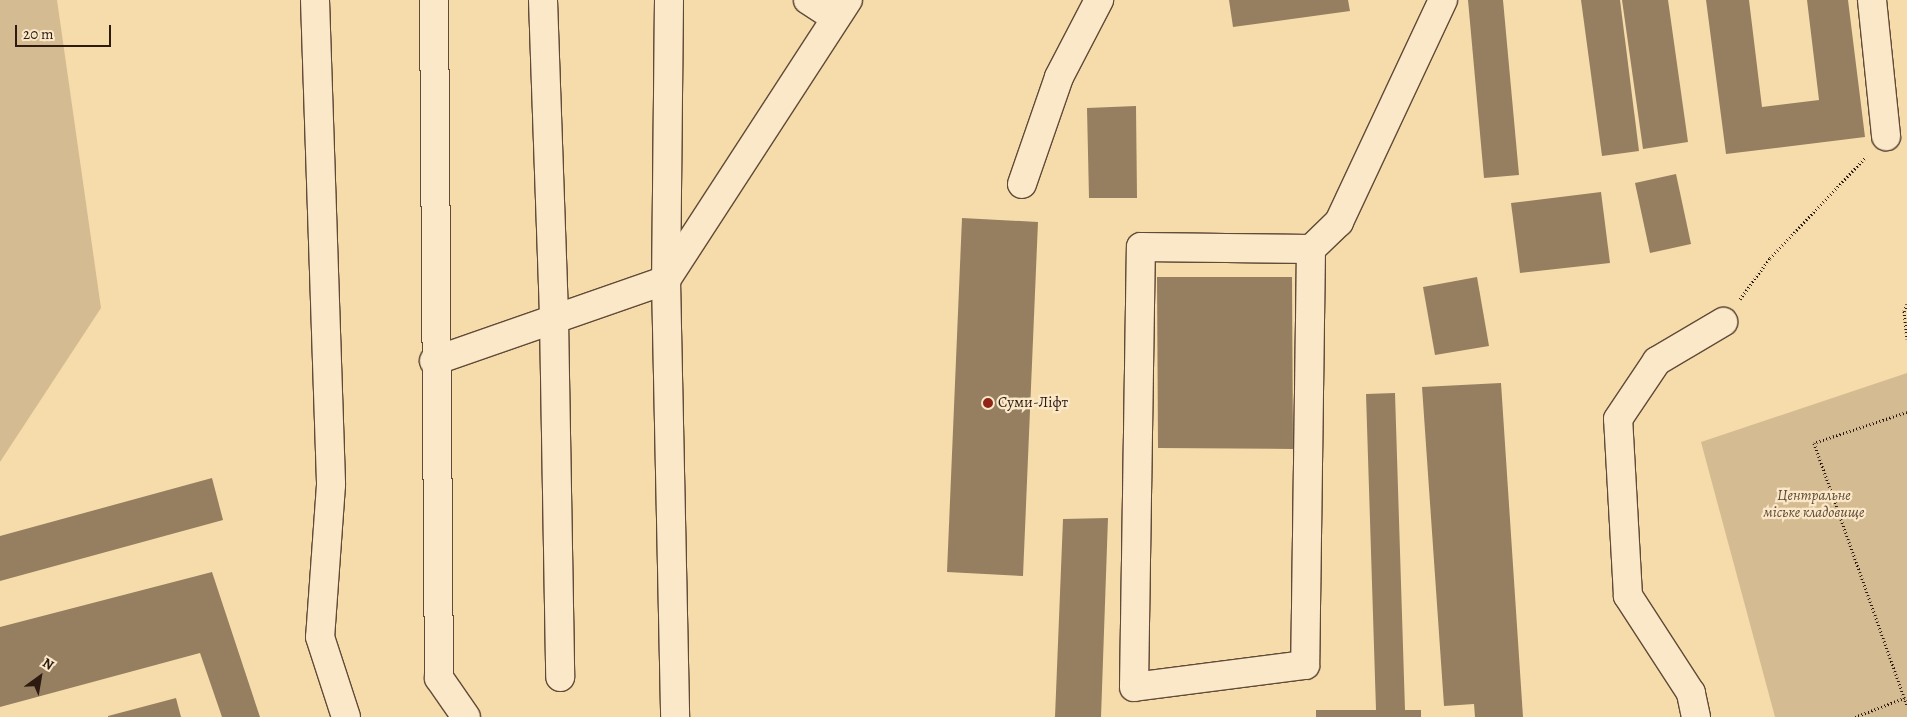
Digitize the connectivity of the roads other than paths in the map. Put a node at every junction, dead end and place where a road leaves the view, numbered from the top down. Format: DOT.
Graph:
graph roads {
  1 [pos="315,0"];
  2 [pos="434,0"];
  3 [pos="543,0"];
  4 [pos="669,0"];
  5 [pos="808,0"];
  6 [pos="1099,0"];
  7 [pos="1443,0"];
  8 [pos="1872,0"];
  9 [pos="840,8"];
  10 [pos="1886,136"];
  11 [pos="1022,184"];
  12 [pos="1311,249"];
  13 [pos="666,280"];
  14 [pos="554,319"];
  15 [pos="1723,322"];
  16 [pos="434,361"];
  17 [pos="560,677"];
  18 [pos="346,717"];
  19 [pos="466,717"];
  20 [pos="674,717"];
  21 [pos="1696,717"];
  1 -- 18 [label="lane"];
  2 -- 16 [label="lane"];
  3 -- 14 [label="lane"];
  4 -- 13 [label="lane"];
  5 -- 9 [label="lane"];
  6 -- 11 [label="lane"];
  7 -- 12 [label="lane"];
  8 -- 10 [label="lane"];
  9 -- 13 [label="lane"];
  12 -- 12 [label="lane"];
  13 -- 14 [label="lane"];
  13 -- 20 [label="lane"];
  14 -- 16 [label="lane"];
  14 -- 17 [label="lane"];
  15 -- 21 [label="lane"];
  16 -- 19 [label="lane"];
}
